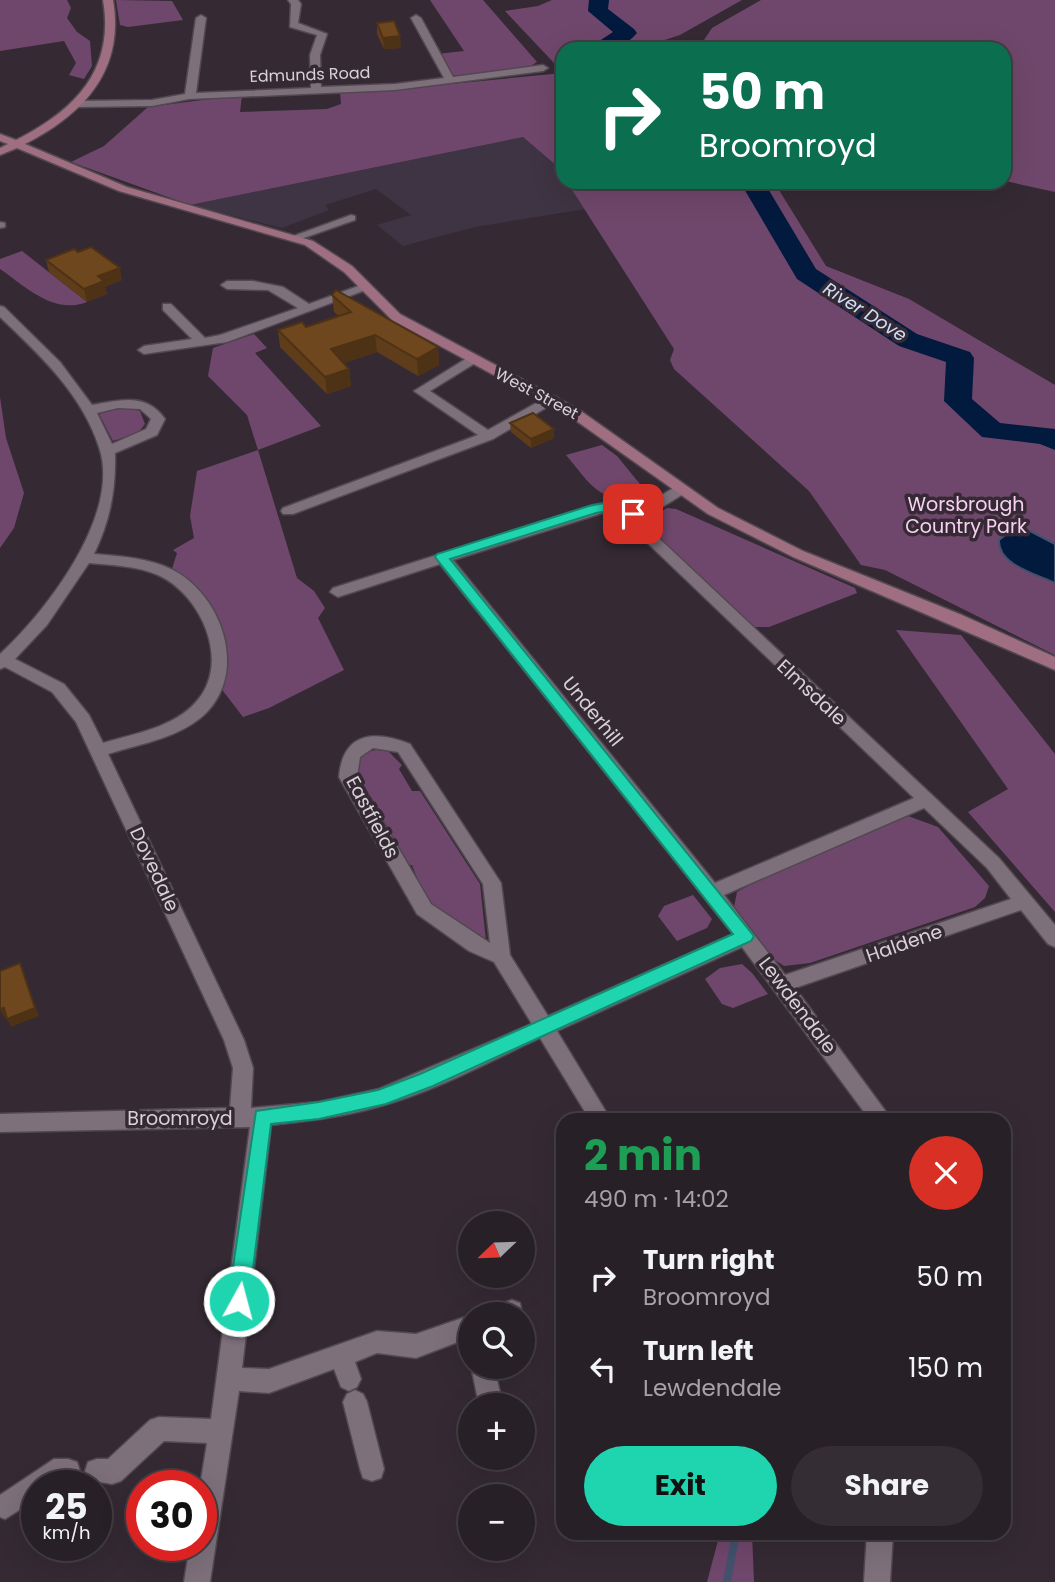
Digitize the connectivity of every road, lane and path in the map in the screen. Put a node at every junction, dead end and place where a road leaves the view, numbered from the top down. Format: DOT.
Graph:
graph roads {
  1 [pos="108,0"];
  2 [pos="293,0"];
  3 [pos="201,18"];
  4 [pos="416,18"];
  5 [pos="543,68"];
  6 [pos="450,80"];
  7 [pos="316,90"];
  8 [pos="189,96"];
  9 [pos="77,104"];
  10 [pos="0,137"];
  11 [pos="15,144"];
  12 [pos="0,152"];
  13 [pos="351,218"];
  14 [pos="294,238"];
  15 [pos="227,285"];
  16 [pos="365,288"];
  17 [pos="167,307"];
  18 [pos="307,309"];
  19 [pos="0,310"];
  20 [pos="202,342"];
  21 [pos="144,350"];
  22 [pos="472,359"];
  23 [pos="552,400"];
  24 [pos="89,410"];
  25 [pos="488,436"];
  26 [pos="108,451"];
  27 [pos="680,490"];
  28 [pos="288,511"];
  29 [pos="639,515"];
  30 [pos="442,557"];
  31 [pos="86,558"];
  32 [pos="338,592"];
  33 [pos="2,661"];
  34 [pos="1055,664"];
  35 [pos="99,751"];
  36 [pos="927,800"];
  37 [pos="712,892"];
  38 [pos="1026,901"];
  39 [pos="745,936"];
  40 [pos="1055,939"];
  41 [pos="501,956"];
  42 [pos="783,984"];
  43 [pos="543,1027"];
  44 [pos="597,1113"];
  45 [pos="877,1113"];
  46 [pos="251,1117"];
  47 [pos="0,1122"];
  48 [pos="458,1331"];
  49 [pos="341,1355"];
  50 [pos="229,1379"];
  51 [pos="220,1431"];
  52 [pos="372,1469"];
  53 [pos="112,1472"];
  54 [pos="21,1495"];
  55 [pos="5,1507"];
  56 [pos="880,1540"];
  57 [pos="197,1582"];
  58 [pos="877,1582"];
  1 -- 9 [label="main road"];
  2 -- 7 [label="street"];
  3 -- 8 [label="street"];
  4 -- 6 [label="street"];
  5 -- 6 [label="street, Edmunds Road"];
  6 -- 7 [label="street, Edmunds Road"];
  7 -- 8 [label="street, Edmunds Road"];
  8 -- 9 [label="street, Edmunds Road"];
  9 -- 11 [label="main road"];
  10 -- 11 [label="main road, West Street"];
  11 -- 12 [label="main road"];
  11 -- 14 [label="main road, West Street"];
  13 -- 14 [label="street"];
  14 -- 16 [label="main road, West Street"];
  15 -- 18 [label="street"];
  16 -- 18 [label="street"];
  16 -- 22 [label="main road, West Street"];
  17 -- 20 [label="street"];
  18 -- 20 [label="street"];
  19 -- 24 [label="street"];
  20 -- 21 [label="street"];
  22 -- 23 [label="main road, West Street"];
  22 -- 25 [label="street"];
  23 -- 25 [label="street"];
  23 -- 27 [label="main road, West Street"];
  24 -- 26 [label="street"];
  24 -- 26 [label="street"];
  25 -- 28 [label="street"];
  26 -- 31 [label="street"];
  27 -- 29 [label="street"];
  27 -- 34 [label="main road, West Street"];
  29 -- 30 [label="street"];
  29 -- 36 [label="street, Elmsdale"];
  30 -- 32 [label="street"];
  30 -- 37 [label="street, Underhill"];
  31 -- 33 [label="street"];
  31 -- 35 [label="street"];
  33 -- 35 [label="street, Dovedale"];
  35 -- 46 [label="street, Dovedale"];
  36 -- 37 [label="street"];
  36 -- 38 [label="street, Elmsdale"];
  37 -- 39 [label="street, Lewdendale"];
  38 -- 40 [label="street, Elmsdale"];
  38 -- 42 [label="street, Haldene"];
  39 -- 42 [label="street, Lewdendale"];
  39 -- 43 [label="street, Broomroyd"];
  41 -- 41 [label="street, Eastfields"];
  41 -- 43 [label="street, Eastfields"];
  42 -- 45 [label="street, Lewdendale"];
  43 -- 44 [label="street, Eastfields"];
  43 -- 46 [label="street, Broomroyd"];
  46 -- 47 [label="street, Broomroyd"];
  46 -- 50 [label="street, Dovedale"];
  48 -- 49 [label="street"];
  49 -- 50 [label="street"];
  49 -- 52 [label="street"];
  50 -- 51 [label="street, Dovedale"];
  51 -- 53 [label="street"];
  51 -- 57 [label="street, Dovedale"];
  54 -- 55 [label="street"];
  56 -- 58 [label="street"];
}
